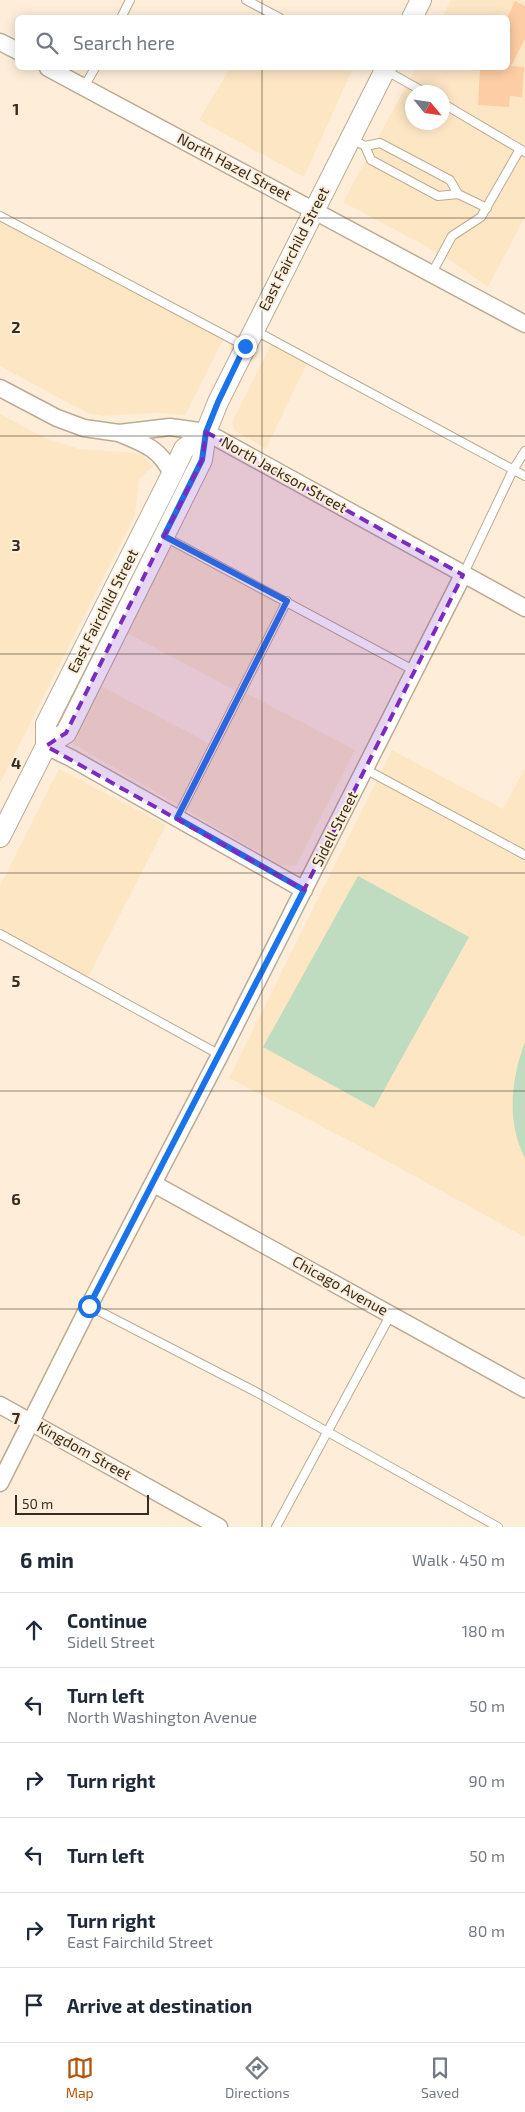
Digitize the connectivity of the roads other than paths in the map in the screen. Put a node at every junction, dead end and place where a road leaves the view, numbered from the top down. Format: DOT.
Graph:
graph roads {
  1 [pos="130,0"];
  2 [pos="246,0"];
  3 [pos="421,0"];
  4 [pos="122,15"];
  5 [pos="274,15"];
  6 [pos="414,15"];
  7 [pos="0,42"];
  8 [pos="15,50"];
  9 [pos="52,70"];
  10 [pos="94,70"];
  11 [pos="383,70"];
  12 [pos="387,70"];
  13 [pos="412,85"];
  14 [pos="84,87"];
  15 [pos="450,108"];
  16 [pos="357,143"];
  17 [pos="523,150"];
  18 [pos="458,194"];
  19 [pos="487,208"];
  20 [pos="314,209"];
  21 [pos="0,216"];
  22 [pos="432,274"];
  23 [pos="525,324"];
  24 [pos="249,338"];
  25 [pos="0,388"];
  26 [pos="206,432"];
  27 [pos="119,433"];
  28 [pos="525,451"];
  29 [pos="513,470"];
  30 [pos="172,474"];
  31 [pos="525,476"];
  32 [pos="164,536"];
  33 [pos="463,575"];
  34 [pos="287,601"];
  35 [pos="525,608"];
  36 [pos="415,670"];
  37 [pos="46,746"];
  38 [pos="366,768"];
  39 [pos="177,818"];
  40 [pos="0,836"];
  41 [pos="525,855"];
  42 [pos="304,890"];
  43 [pos="0,934"];
  44 [pos="220,1055"];
  45 [pos="154,1184"];
  46 [pos="89,1306"];
  47 [pos="391,1314"];
  48 [pos="525,1389"];
  49 [pos="0,1405"];
  50 [pos="30,1422"];
  51 [pos="326,1432"];
  52 [pos="0,1482"];
  53 [pos="220,1527"];
  54 [pos="276,1527"];
  55 [pos="498,1527"];
  1 -- 4 [label="lane"];
  2 -- 5 [label="lane"];
  3 -- 6 [label="street"];
  7 -- 8 [label="street"];
  9 -- 14 [label="street, North Hazel Street"];
  10 -- 14 [label="lane"];
  11 -- 16 [label="street, East Fairchild Street"];
  12 -- 13 [label="lane"];
  14 -- 20 [label="street, North Hazel Street"];
  15 -- 17 [label="lane"];
  16 -- 18 [label="lane"];
  16 -- 18 [label="lane"];
  16 -- 20 [label="street, East Fairchild Street"];
  17 -- 19 [label="lane"];
  18 -- 19 [label="lane"];
  19 -- 22 [label="lane"];
  20 -- 22 [label="street, North Hazel Street"];
  20 -- 24 [label="street, East Fairchild Street"];
  21 -- 24 [label="lane"];
  22 -- 23 [label="street, North Hazel Street"];
  24 -- 26 [label="street, East Fairchild Street"];
  24 -- 29 [label="lane"];
  25 -- 27 [label="street, North Jackson Street"];
  26 -- 27 [label="street, North Jackson Street"];
  26 -- 30 [label="street, East Fairchild Street"];
  26 -- 32 [label="street, East Fairchild Street"];
  26 -- 33 [label="street, North Jackson Street"];
  27 -- 30 [label="street"];
  28 -- 29 [label="lane"];
  29 -- 31 [label="lane"];
  29 -- 33 [label="lane"];
  30 -- 37 [label="street, East Fairchild Street"];
  32 -- 34 [label="lane"];
  32 -- 37 [label="street, East Fairchild Street"];
  33 -- 35 [label="street, North Jackson Street"];
  33 -- 36 [label="street, Sidell Street"];
  34 -- 36 [label="lane"];
  34 -- 39 [label="lane"];
  36 -- 38 [label="street, Sidell Street"];
  37 -- 39 [label="street"];
  37 -- 40 [label="street, East Fairchild Street"];
  38 -- 41 [label="lane"];
  38 -- 42 [label="street, Sidell Street"];
  39 -- 42 [label="street"];
  42 -- 44 [label="street, Sidell Street"];
  43 -- 44 [label="lane"];
  44 -- 45 [label="street, Sidell Street"];
  45 -- 46 [label="street, Sidell Street"];
  45 -- 47 [label="street, Chicago Avenue"];
  46 -- 50 [label="street, Sidell Street"];
  46 -- 51 [label="lane"];
  47 -- 48 [label="street, Chicago Avenue"];
  47 -- 51 [label="lane"];
  49 -- 50 [label="street, Kingdom Street"];
  50 -- 52 [label="street, Sidell Street"];
  50 -- 53 [label="street, Kingdom Street"];
  51 -- 54 [label="lane"];
  51 -- 55 [label="lane"];
}
